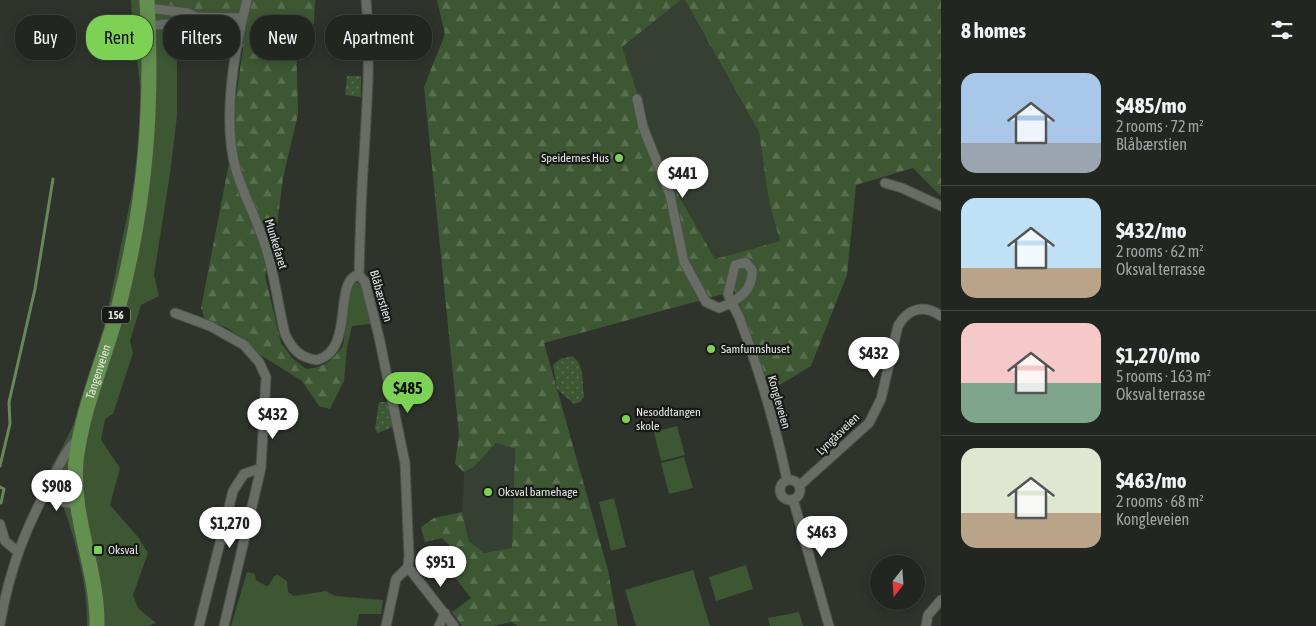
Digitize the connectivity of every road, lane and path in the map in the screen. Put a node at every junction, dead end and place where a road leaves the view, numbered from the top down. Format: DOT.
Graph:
graph roads {
  1 [pos="247,0"];
  2 [pos="366,0"];
  3 [pos="148,4"];
  4 [pos="192,15"];
  5 [pos="240,18"];
  6 [pos="243,18"];
  7 [pos="148,60"];
  8 [pos="637,99"];
  9 [pos="885,183"];
  10 [pos="941,206"];
  11 [pos="359,275"];
  12 [pos="175,313"];
  13 [pos="941,316"];
  14 [pos="80,438"];
  15 [pos="261,468"];
  16 [pos="787,480"];
  17 [pos="799,486"];
  18 [pos="46,490"];
  19 [pos="793,499"];
  20 [pos="77,504"];
  21 [pos="0,524"];
  22 [pos="17,551"];
  23 [pos="408,566"];
  24 [pos="941,600"];
  25 [pos="445,613"];
  26 [pos="0,624"];
  27 [pos="97,626"];
  28 [pos="199,626"];
  29 [pos="224,626"];
  30 [pos="386,626"];
  31 [pos="439,626"];
  32 [pos="454,626"];
  33 [pos="829,626"];
  34 [pos="926,626"];
  1 -- 6 [label="street, Munkefaret"];
  2 -- 11 [label="street, Blåbærstien"];
  3 -- 4 [label="street"];
  5 -- 6 [label="street"];
  6 -- 11 [label="street, Munkefaret"];
  7 -- 14 [label="main road, Tangenveien / 156"];
  8 -- 16 [label="street, Kongleveien"];
  9 -- 10 [label="street"];
  11 -- 23 [label="street, Blåbærstien"];
  12 -- 15 [label="street"];
  13 -- 17 [label="street, Lyngåsveien"];
  14 -- 18 [label="street"];
  14 -- 20 [label="main road, Tangenveien / 156"];
  15 -- 28 [label="street"];
  15 -- 29 [label="street"];
  16 -- 17 [label="street"];
  16 -- 19 [label="street, Kongleveien"];
  17 -- 19 [label="street"];
  18 -- 20 [label="street"];
  18 -- 22 [label="street"];
  19 -- 33 [label="street, Kongleveien"];
  20 -- 27 [label="main road, Tangenveien / 156"];
  21 -- 22 [label="street"];
  22 -- 26 [label="street"];
  23 -- 25 [label="street"];
  23 -- 30 [label="street"];
  24 -- 34 [label="street"];
  25 -- 31 [label="street"];
  25 -- 32 [label="street"];
}
